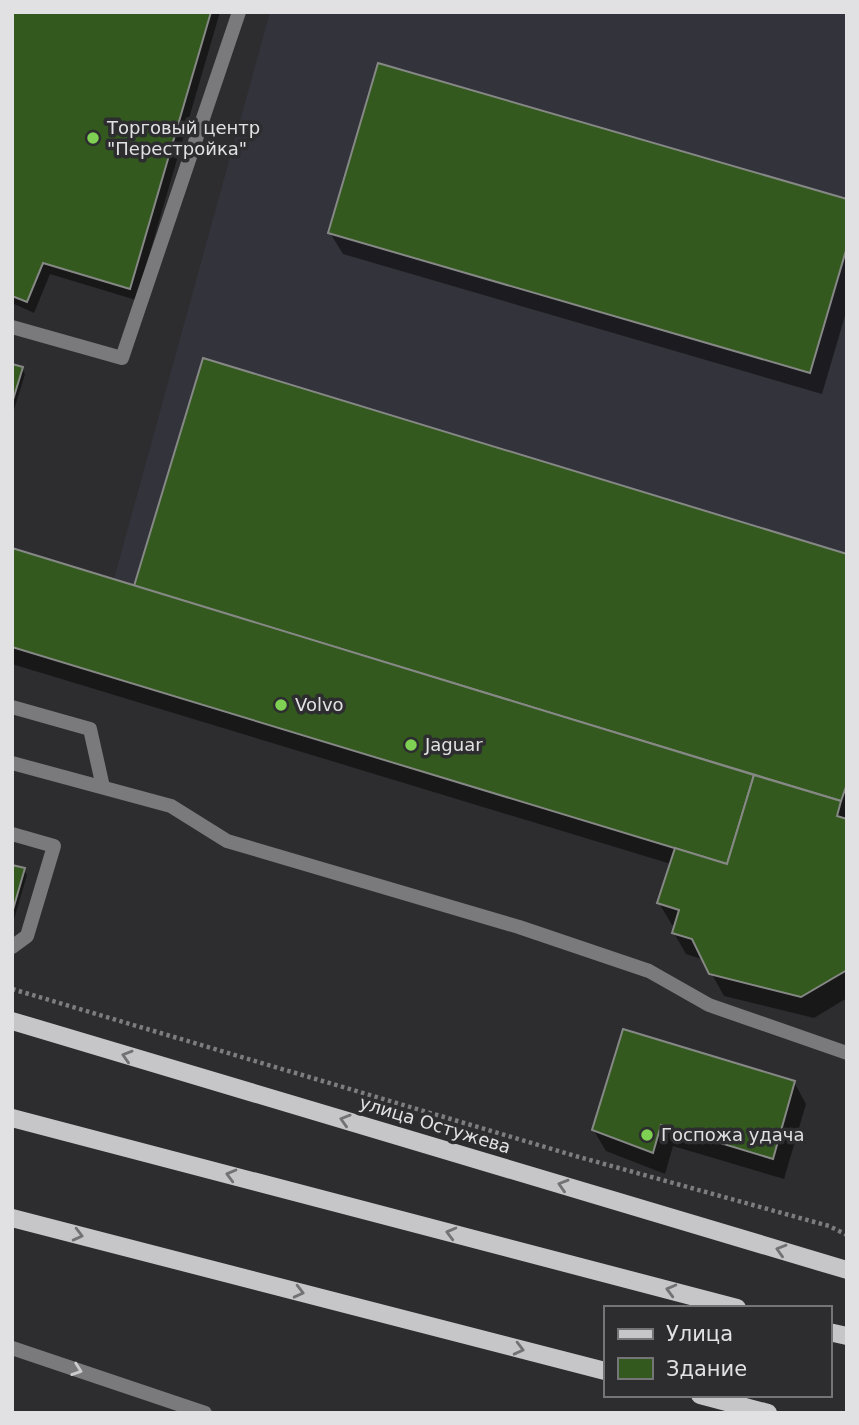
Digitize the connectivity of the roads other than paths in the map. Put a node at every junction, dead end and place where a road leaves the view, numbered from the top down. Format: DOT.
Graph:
graph roads {
  1 [pos="239,12"];
  2 [pos="12,327"];
  3 [pos="12,707"];
  4 [pos="12,763"];
  5 [pos="103,788"];
  6 [pos="12,834"];
  7 [pos="12,947"];
  8 [pos="12,1021"];
  9 [pos="847,1053"];
  10 [pos="12,1118"];
  11 [pos="12,1218"];
  12 [pos="847,1269"];
  13 [pos="729,1306"];
  14 [pos="12,1348"];
  15 [pos="604,1371"];
  16 [pos="708,1397"];
  17 [pos="205,1413"];
  18 [pos="768,1413"];
  1 -- 2 [label="street"];
  3 -- 5 [label="street"];
  4 -- 5 [label="street"];
  5 -- 9 [label="street"];
  6 -- 7 [label="street"];
  12 -- 8 [label="main road, улица Остужева, one-way"];
  13 -- 10 [label="main road, one-way"];
  11 -- 15 [label="main road, one-way"];
  14 -- 17 [label="street, one-way"];
  16 -- 18 [label="main road"];
}
